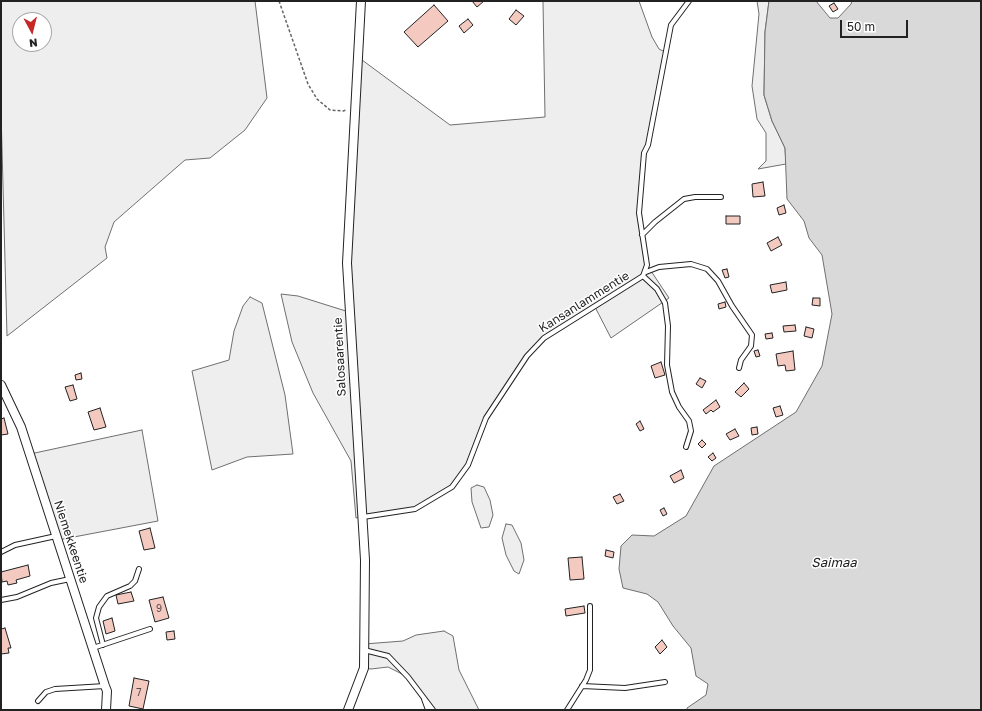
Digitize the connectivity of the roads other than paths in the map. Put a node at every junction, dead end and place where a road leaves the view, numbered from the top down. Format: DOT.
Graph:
graph roads {
  1 [pos="361,1"];
  2 [pos="689,1"];
  3 [pos="721,197"];
  4 [pos="642,235"];
  5 [pos="646,272"];
  6 [pos="643,276"];
  7 [pos="739,368"];
  8 [pos="1,385"];
  9 [pos="686,447"];
  10 [pos="362,517"];
  11 [pos="57,536"];
  12 [pos="1,552"];
  13 [pos="139,570"];
  14 [pos="71,579"];
  15 [pos="1,600"];
  16 [pos="590,606"];
  17 [pos="150,629"];
  18 [pos="103,645"];
  19 [pos="93,648"];
  20 [pos="364,650"];
  21 [pos="665,682"];
  22 [pos="105,686"];
  23 [pos="581,688"];
  24 [pos="423,694"];
  25 [pos="38,701"];
  26 [pos="106,710"];
  27 [pos="348,710"];
  28 [pos="428,710"];
  29 [pos="433,710"];
  30 [pos="567,710"];
  1 -- 10 [label="street, Salosaarentie"];
  2 -- 4 [label="lane, Kansanlammentie"];
  3 -- 4 [label="lane"];
  4 -- 5 [label="lane, Kansanlammentie"];
  5 -- 6 [label="lane, Kansanlammentie"];
  5 -- 7 [label="lane"];
  6 -- 9 [label="lane"];
  6 -- 10 [label="lane, Kansanlammentie"];
  8 -- 11 [label="street, Niemekkeentie"];
  10 -- 20 [label="street, Salosaarentie"];
  11 -- 12 [label="lane"];
  11 -- 14 [label="street, Niemekkeentie"];
  13 -- 18 [label="lane"];
  14 -- 15 [label="lane"];
  14 -- 19 [label="street, Niemekkeentie"];
  16 -- 23 [label="lane"];
  17 -- 18 [label="lane"];
  18 -- 19 [label="lane"];
  19 -- 22 [label="street, Niemekkeentie"];
  20 -- 24 [label="lane"];
  20 -- 27 [label="street, Salosaarentie"];
  21 -- 23 [label="lane"];
  22 -- 25 [label="lane"];
  22 -- 26 [label="street, Niemekkeentie"];
  23 -- 30 [label="lane"];
  24 -- 28 [label="lane"];
  24 -- 29 [label="lane"];
}
